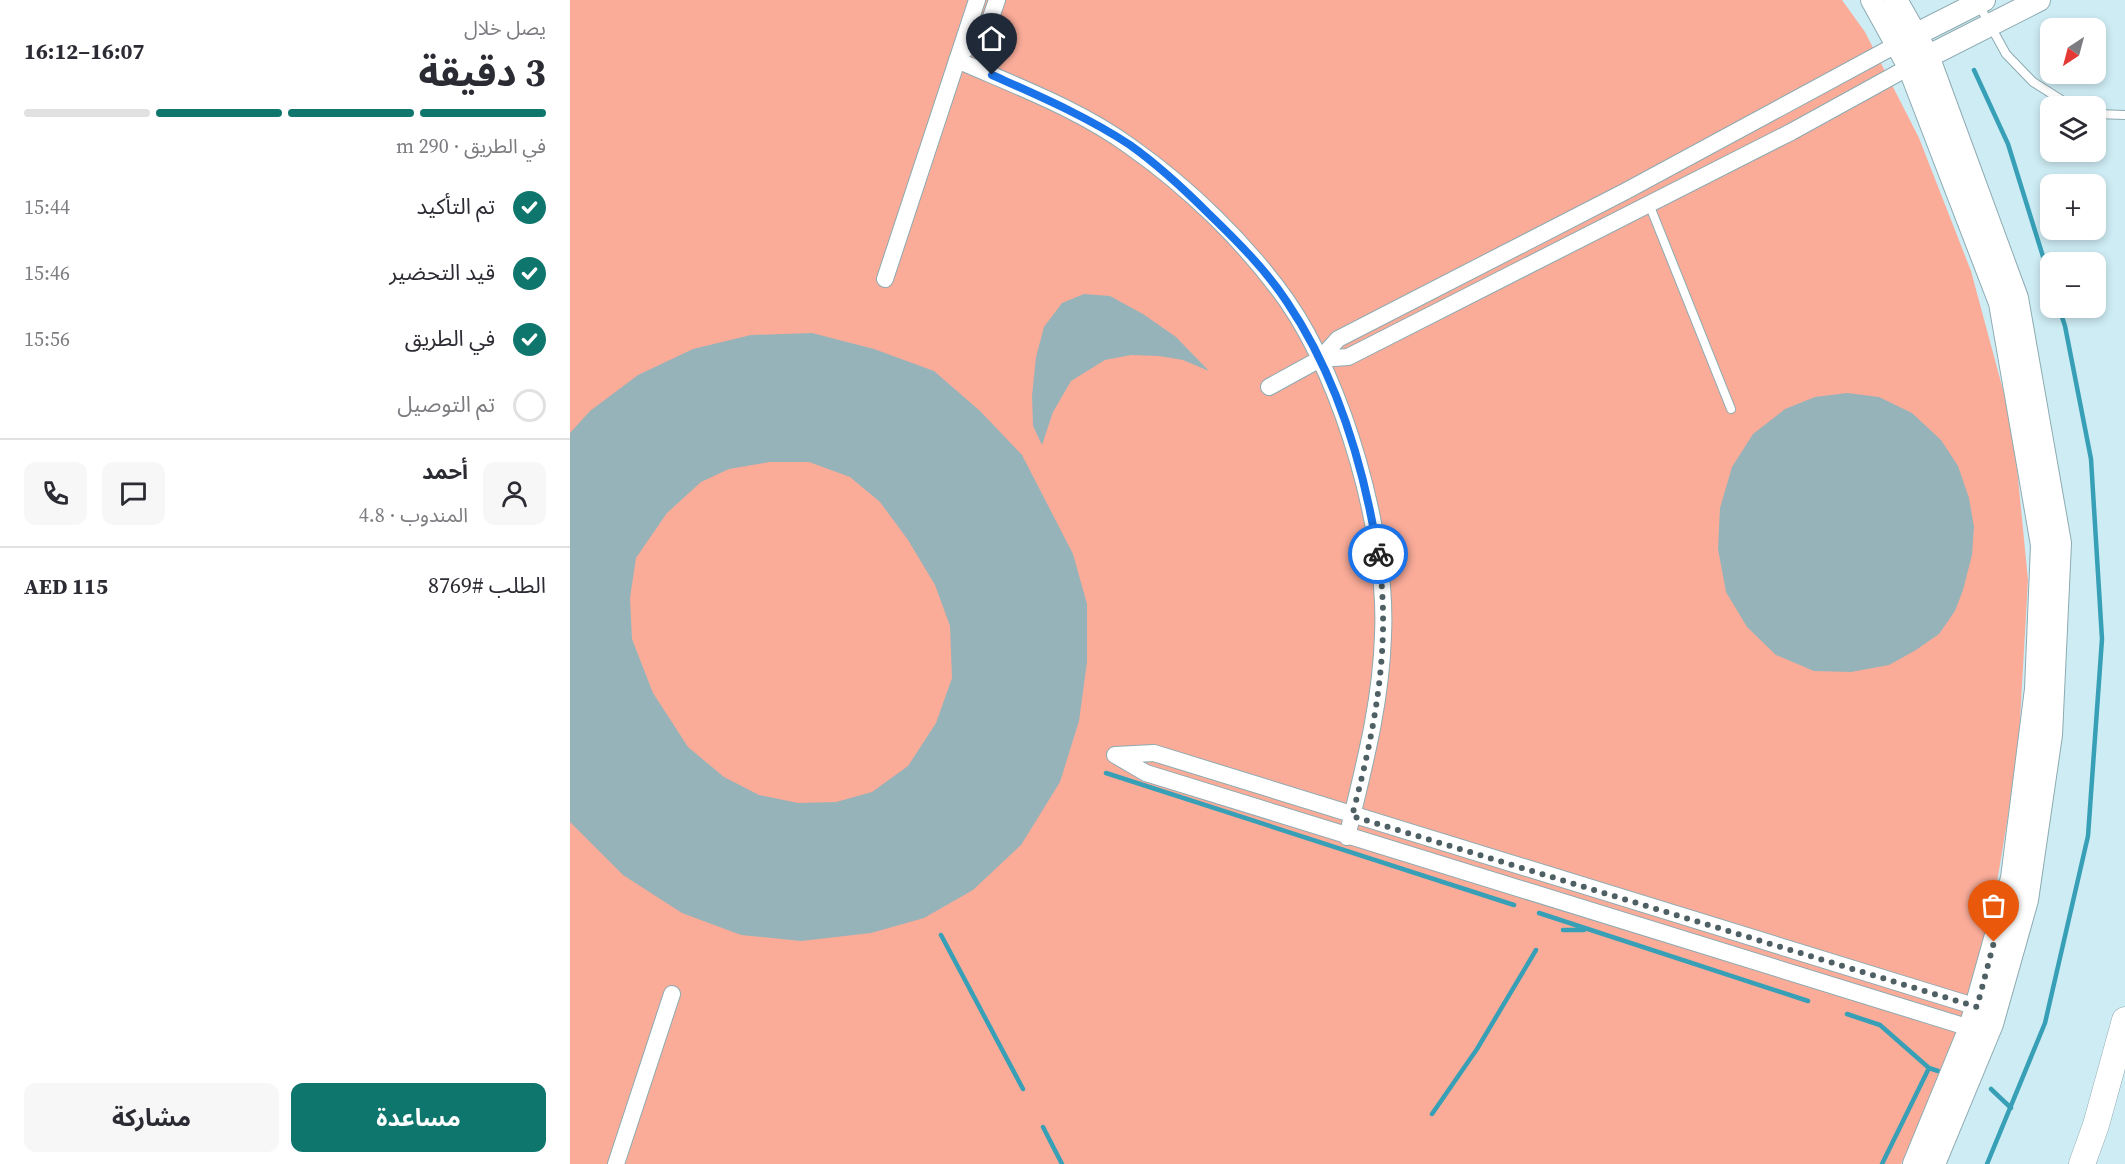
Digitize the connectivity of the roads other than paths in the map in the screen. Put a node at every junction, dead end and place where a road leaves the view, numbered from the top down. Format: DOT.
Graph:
graph roads {
  1 [pos="977,0"];
  2 [pos="997,0"];
  3 [pos="1872,0"];
  4 [pos="1896,0"];
  5 [pos="2039,0"];
  6 [pos="1980,1"];
  7 [pos="1990,25"];
  8 [pos="1916,34"];
  9 [pos="1896,45"];
  10 [pos="957,60"];
  11 [pos="1919,61"];
  12 [pos="2055,96"];
  13 [pos="2106,114"];
  14 [pos="2125,115"];
  15 [pos="1649,204"];
  16 [pos="885,279"];
  17 [pos="1320,360"];
  18 [pos="1269,387"];
  19 [pos="1731,409"];
  20 [pos="1352,816"];
  21 [pos="1347,837"];
  22 [pos="672,993"];
  23 [pos="1980,1019"];
  24 [pos="2125,1020"];
  25 [pos="616,1164"];
  26 [pos="1914,1164"];
  27 [pos="1934,1164"];
  28 [pos="2082,1164"];
  1 -- 10 [label="street"];
  2 -- 10 [label="street"];
  3 -- 9 [label="main road"];
  4 -- 8 [label="main road"];
  5 -- 7 [label="main road"];
  6 -- 7 [label="lane"];
  6 -- 8 [label="main road"];
  7 -- 11 [label="main road"];
  7 -- 12 [label="lane"];
  8 -- 9 [label="main road"];
  8 -- 11 [label="main road"];
  9 -- 11 [label="main road"];
  9 -- 17 [label="street"];
  10 -- 16 [label="street"];
  10 -- 17 [label="street"];
  11 -- 15 [label="street"];
  11 -- 23 [label="main road"];
  13 -- 14 [label="lane"];
  15 -- 17 [label="street"];
  15 -- 19 [label="lane"];
  17 -- 18 [label="street"];
  17 -- 20 [label="street"];
  20 -- 21 [label="street"];
  20 -- 21 [label="street"];
  20 -- 23 [label="street"];
  21 -- 23 [label="street"];
  22 -- 25 [label="street"];
  23 -- 26 [label="main road"];
  23 -- 27 [label="main road"];
  24 -- 28 [label="main road"];
}
